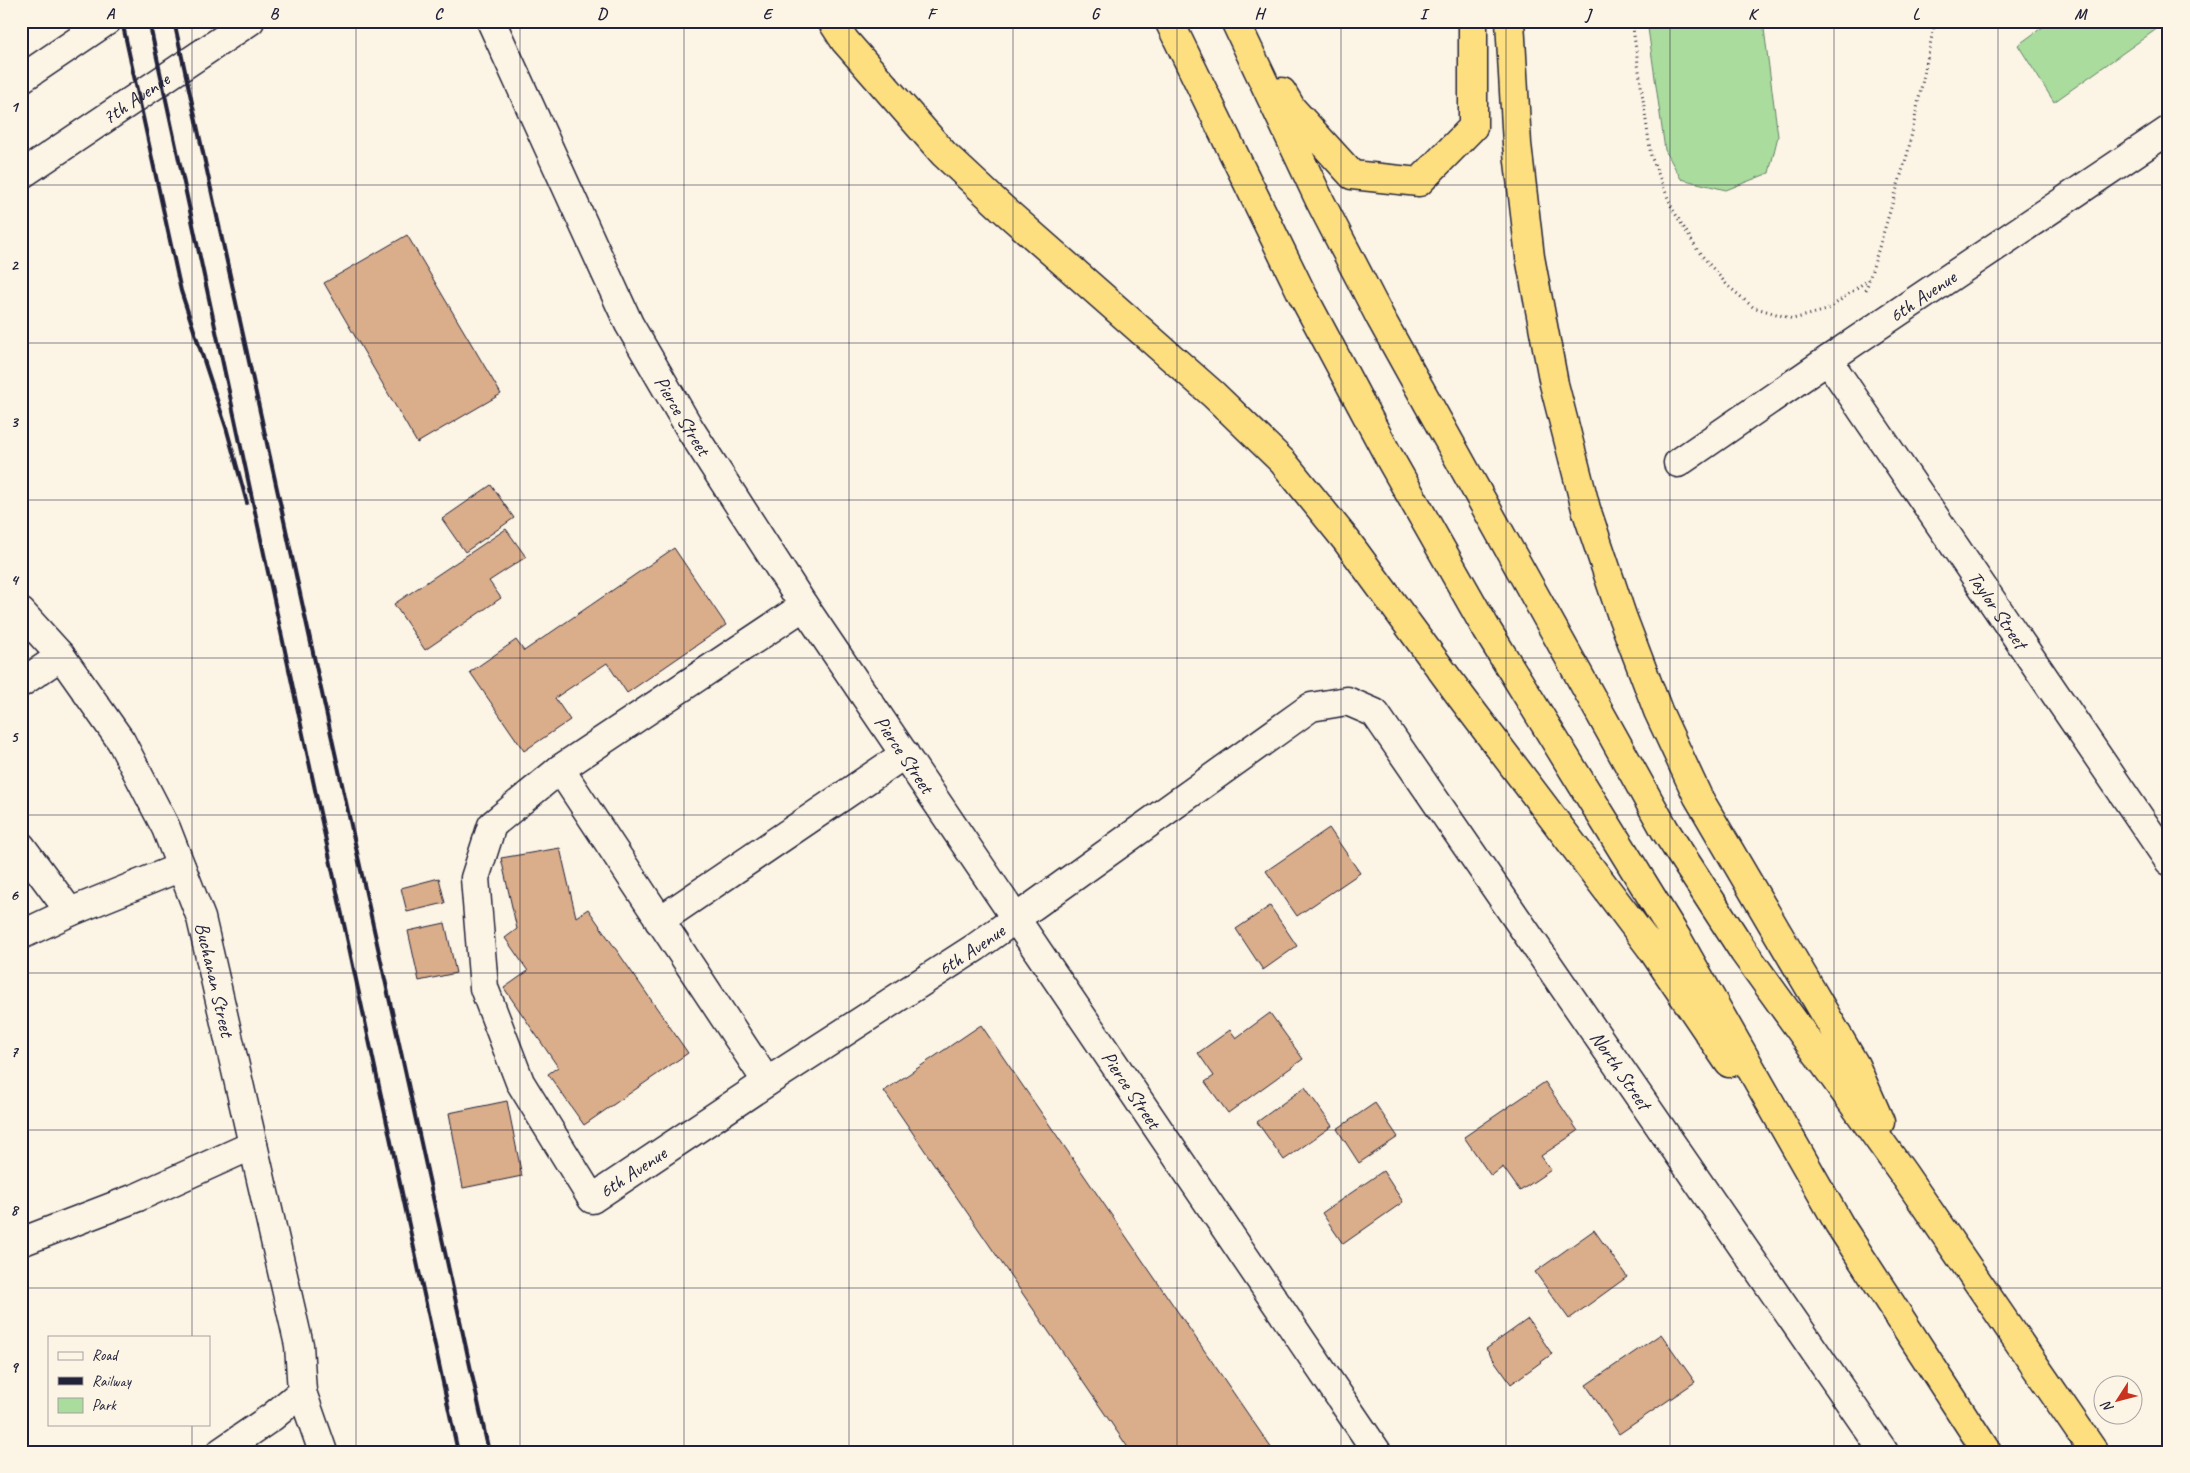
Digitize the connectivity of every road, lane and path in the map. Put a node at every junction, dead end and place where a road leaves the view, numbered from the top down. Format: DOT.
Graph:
graph roads {
  1 [pos="107,21"];
  2 [pos="250,21"];
  3 [pos="491,21"];
  4 [pos="832,21"];
  5 [pos="1169,21"];
  6 [pos="1235,21"];
  7 [pos="1242,21"];
  8 [pos="1473,21"];
  9 [pos="1510,21"];
  10 [pos="1632,21"];
  11 [pos="1935,21"];
  12 [pos="21,79"];
  13 [pos="2169,130"];
  14 [pos="21,175"];
  15 [pos="1828,360"];
  16 [pos="1678,464"];
  17 [pos="804,606"];
  18 [pos="21,612"];
  19 [pos="61,656"];
  20 [pos="21,683"];
  21 [pos="1347,701"];
  22 [pos="905,754"];
  23 [pos="560,769"];
  24 [pos="21,846"];
  25 [pos="2169,861"];
  26 [pos="181,867"];
  27 [pos="70,912"];
  28 [pos="1016,917"];
  29 [pos="659,922"];
  30 [pos="21,936"];
  31 [pos="767,1082"];
  32 [pos="253,1145"];
  33 [pos="1903,1173"];
  34 [pos="1839,1224"];
  35 [pos="21,1242"];
  36 [pos="302,1392"];
  37 [pos="221,1452"];
  38 [pos="323,1452"];
  39 [pos="1377,1452"];
  40 [pos="1884,1452"];
  41 [pos="1987,1452"];
  42 [pos="2094,1452"];
  1 -- 12 [label="street"];
  2 -- 14 [label="street, 7th Avenue"];
  3 -- 17 [label="street, Pierce Street"];
  4 -- 34 [label="highway"];
  5 -- 34 [label="highway"];
  6 -- 33 [label="highway"];
  7 -- 8 [label="highway"];
  9 -- 33 [label="highway"];
  10 -- 11 [label="path"];
  13 -- 15 [label="street, 6th Avenue"];
  15 -- 16 [label="street, 6th Avenue"];
  15 -- 25 [label="street, Taylor Street"];
  17 -- 22 [label="street, Pierce Street"];
  17 -- 23 [label="street"];
  18 -- 19 [label="street, Buchanan Street"];
  19 -- 20 [label="street"];
  19 -- 26 [label="street, Buchanan Street"];
  21 -- 28 [label="street, 6th Avenue"];
  21 -- 40 [label="street, North Street"];
  22 -- 28 [label="street, Pierce Street"];
  22 -- 29 [label="street"];
  23 -- 29 [label="street"];
  23 -- 31 [label="street, 6th Avenue"];
  24 -- 27 [label="street"];
  26 -- 27 [label="street"];
  26 -- 32 [label="street, Buchanan Street"];
  27 -- 30 [label="street"];
  28 -- 31 [label="street, 6th Avenue"];
  28 -- 39 [label="street, Pierce Street"];
  29 -- 31 [label="street"];
  32 -- 35 [label="street"];
  32 -- 36 [label="street, Buchanan Street"];
  33 -- 42 [label="highway"];
  34 -- 41 [label="highway"];
  36 -- 37 [label="street"];
  36 -- 38 [label="street, Buchanan Street"];
}
